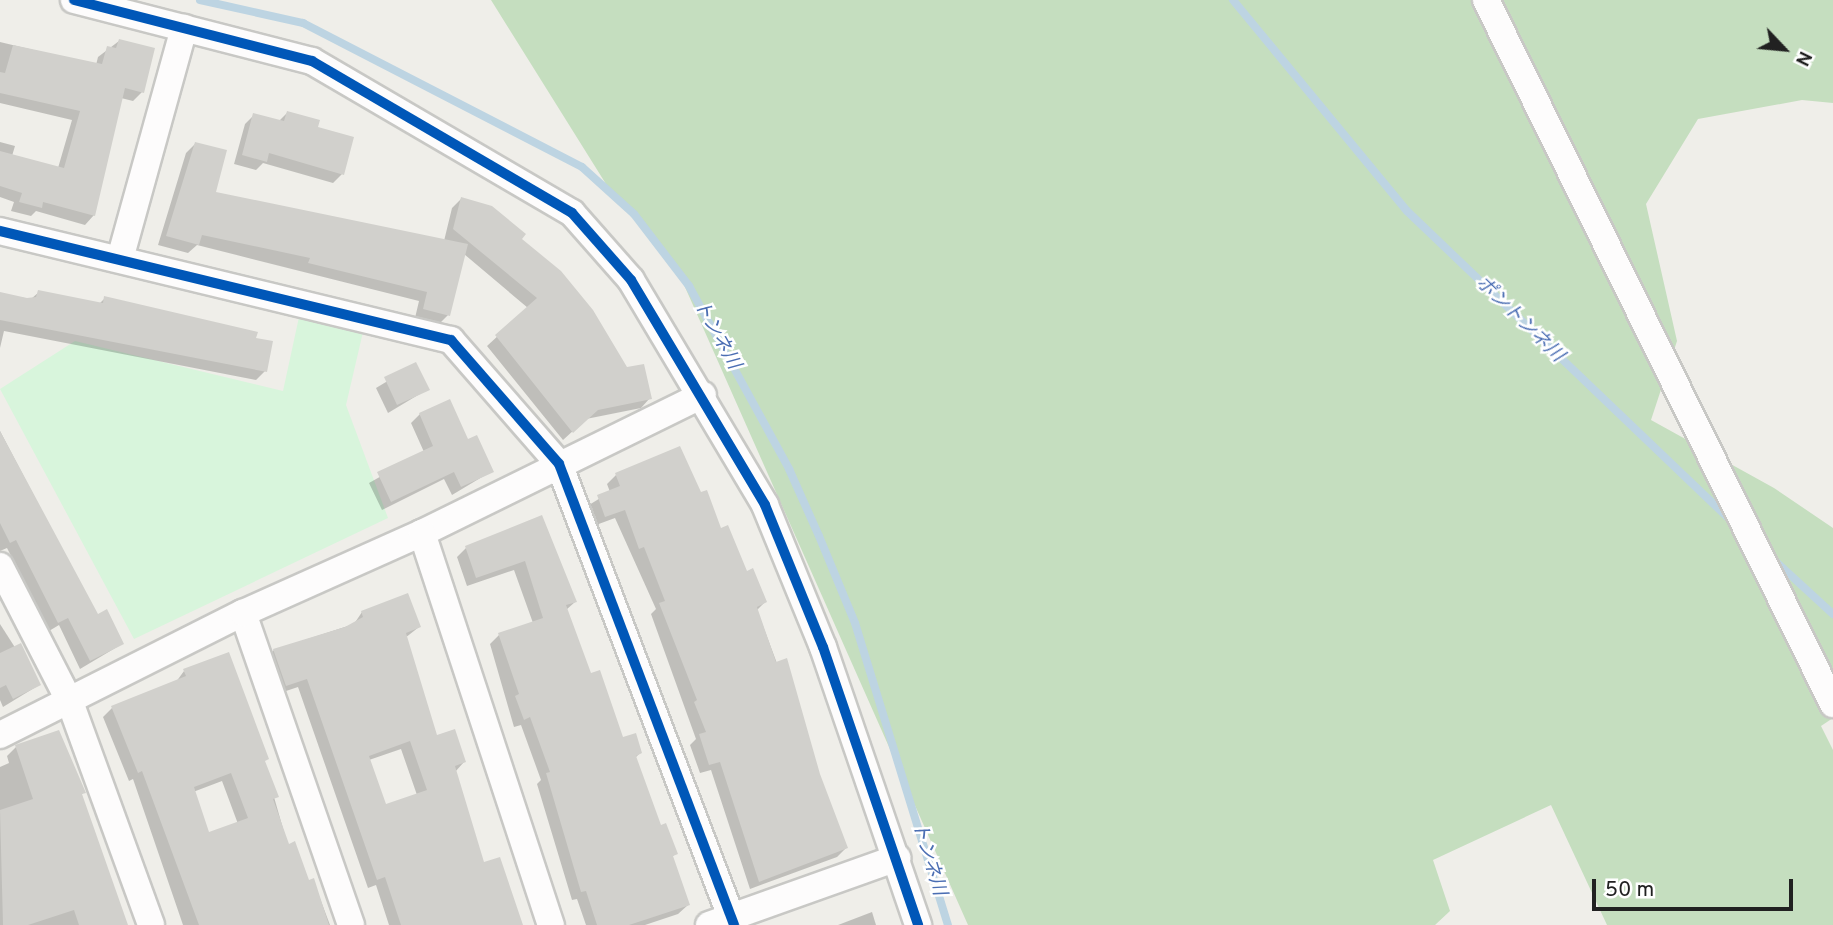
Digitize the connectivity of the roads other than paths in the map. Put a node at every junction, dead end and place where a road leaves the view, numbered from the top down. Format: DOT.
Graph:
graph roads {
  1 [pos="74,0"];
  2 [pos="1486,0"];
  3 [pos="184,28"];
  4 [pos="0,231"];
  5 [pos="120,258"];
  6 [pos="703,395"];
  7 [pos="559,464"];
  8 [pos="422,533"];
  9 [pos="0,566"];
  10 [pos="243,613"];
  11 [pos="70,702"];
  12 [pos="1833,705"];
  13 [pos="0,735"];
  14 [pos="897,858"];
  15 [pos="725,923"];
  16 [pos="151,925"];
  17 [pos="352,925"];
  18 [pos="551,925"];
  19 [pos="918,925"];
  1 -- 3 [label="street"];
  2 -- 12 [label="street"];
  3 -- 5 [label="street"];
  3 -- 6 [label="street"];
  4 -- 5 [label="street"];
  5 -- 7 [label="street"];
  6 -- 7 [label="street"];
  6 -- 14 [label="street"];
  7 -- 8 [label="street"];
  7 -- 15 [label="street"];
  8 -- 10 [label="street"];
  8 -- 18 [label="street"];
  9 -- 11 [label="street"];
  10 -- 11 [label="street"];
  10 -- 17 [label="street"];
  11 -- 13 [label="street"];
  11 -- 16 [label="street"];
  14 -- 15 [label="street"];
  14 -- 19 [label="street"];
}
